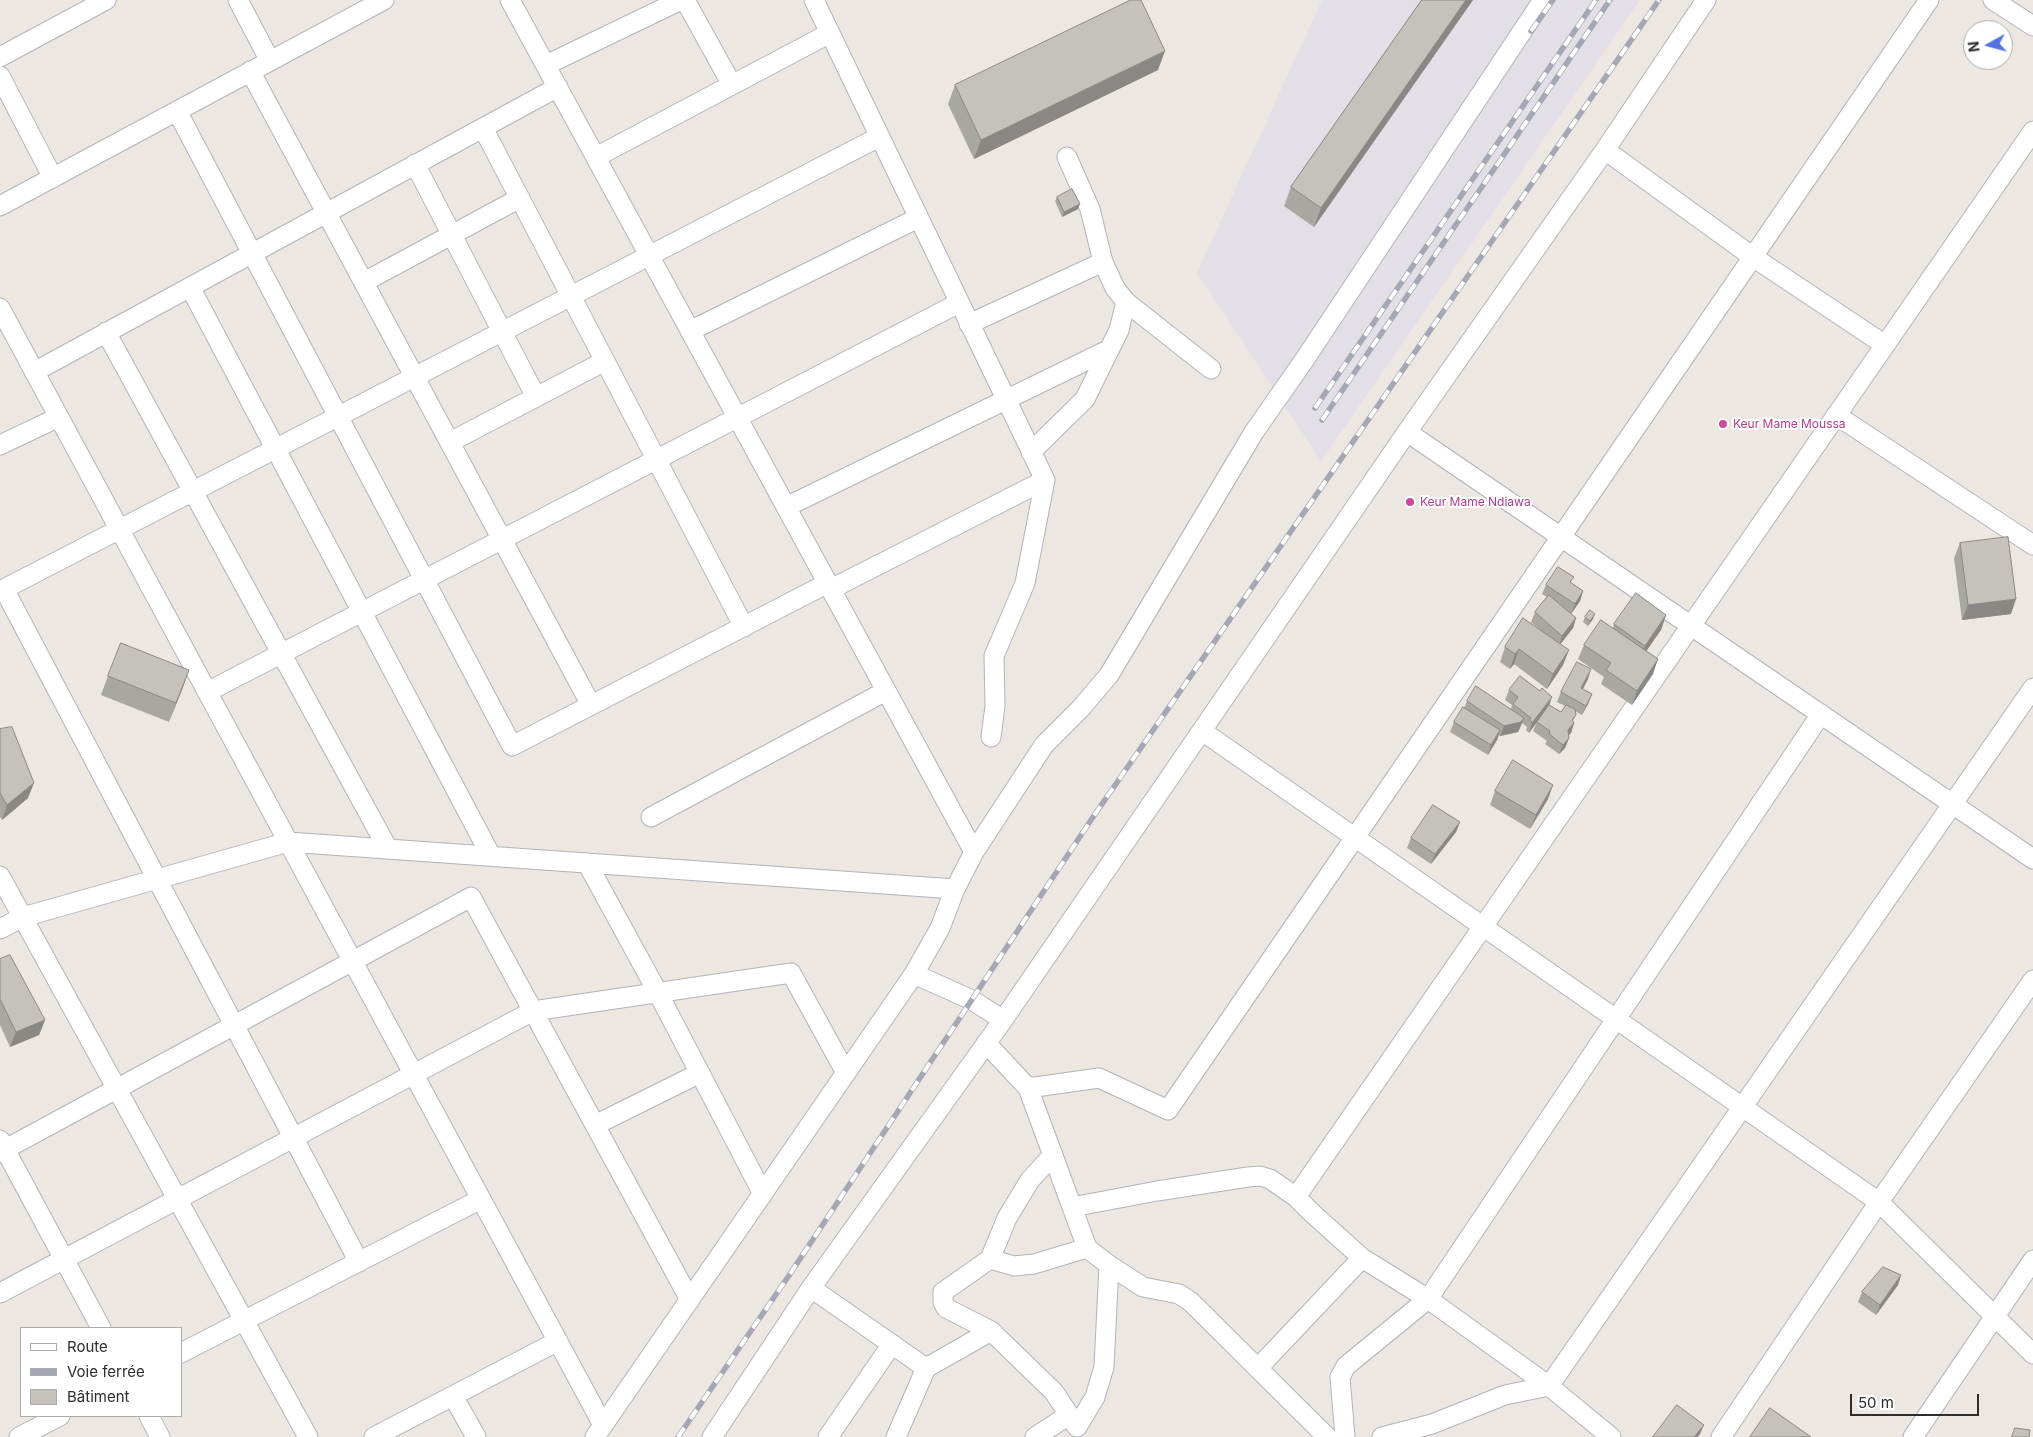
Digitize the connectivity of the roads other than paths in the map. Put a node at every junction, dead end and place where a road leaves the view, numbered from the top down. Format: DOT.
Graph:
graph roads {
  1 [pos="106,0"];
  2 [pos="238,0"];
  3 [pos="384,0"];
  4 [pos="510,0"];
  5 [pos="683,0"];
  6 [pos="814,0"];
  7 [pos="1543,0"];
  8 [pos="1706,0"];
  9 [pos="1929,0"];
  10 [pos="1993,0"];
  11 [pos="2033,26"];
  12 [pos="830,33"];
  13 [pos="0,56"];
  14 [pos="270,61"];
  15 [pos="546,65"];
  16 [pos="250,71"];
  17 [pos="0,76"];
  18 [pos="732,85"];
  19 [pos="558,87"];
  20 [pos="177,110"];
  21 [pos="483,128"];
  22 [pos="2033,131"];
  23 [pos="880,137"];
  24 [pos="1605,150"];
  25 [pos="596,157"];
  26 [pos="1067,157"];
  27 [pos="415,164"];
  28 [pos="53,178"];
  29 [pos="520,198"];
  30 [pos="0,206"];
  31 [pos="327,213"];
  32 [pos="918,218"];
  33 [pos="452,235"];
  34 [pos="252,253"];
  35 [pos="649,255"];
  36 [pos="1753,256"];
  37 [pos="1103,262"];
  38 [pos="364,282"];
  39 [pos="190,287"];
  40 [pos="571,296"];
  41 [pos="1126,302"];
  42 [pos="959,303"];
  43 [pos="0,308"];
  44 [pos="969,324"];
  45 [pos="690,331"];
  46 [pos="106,332"];
  47 [pos="502,332"];
  48 [pos="1885,345"];
  49 [pos="1110,349"];
  50 [pos="605,361"];
  51 [pos="1211,369"];
  52 [pos="34,372"];
  53 [pos="414,377"];
  54 [pos="536,397"];
  55 [pos="1006,400"];
  56 [pos="1836,415"];
  57 [pos="338,416"];
  58 [pos="59,417"];
  59 [pos="737,418"];
  60 [pos="1407,432"];
  61 [pos="450,442"];
  62 [pos="0,446"];
  63 [pos="276,449"];
  64 [pos="1031,452"];
  65 [pos="656,460"];
  66 [pos="1045,480"];
  67 [pos="193,492"];
  68 [pos="786,507"];
  69 [pos="120,530"];
  70 [pos="1561,537"];
  71 [pos="502,540"];
  72 [pos="2033,545"];
  73 [pos="424,580"];
  74 [pos="829,586"];
  75 [pos="2,590"];
  76 [pos="362,612"];
  77 [pos="1691,626"];
  78 [pos="744,627"];
  79 [pos="282,654"];
  80 [pos="2033,688"];
  81 [pos="886,691"];
  82 [pos="207,692"];
  83 [pos="591,706"];
  84 [pos="1821,714"];
  85 [pos="1202,731"];
  86 [pos="991,737"];
  87 [pos="1953,804"];
  88 [pos="652,817"];
  89 [pos="1355,838"];
  90 [pos="288,842"];
  91 [pos="388,849"];
  92 [pos="974,852"];
  93 [pos="491,856"];
  94 [pos="2033,859"];
  95 [pos="587,863"];
  96 [pos="0,876"];
  97 [pos="158,879"];
  98 [pos="955,889"];
  99 [pos="22,917"];
  100 [pos="1483,927"];
  101 [pos="0,929"];
  102 [pos="352,961"];
  103 [pos="914,974"];
  104 [pos="2033,980"];
  105 [pos="658,992"];
  106 [pos="533,1011"];
  107 [pos="1616,1019"];
  108 [pos="1002,1020"];
  109 [pos="234,1025"];
  110 [pos="986,1043"];
  111 [pos="700,1073"];
  112 [pos="846,1073"];
  113 [pos="414,1074"];
  114 [pos="117,1088"];
  115 [pos="1028,1088"];
  116 [pos="1742,1107"];
  117 [pos="596,1126"];
  118 [pos="293,1138"];
  119 [pos="2,1147"];
  120 [pos="1053,1155"];
  121 [pos="763,1194"];
  122 [pos="1296,1197"];
  123 [pos="177,1199"];
  124 [pos="481,1199"];
  125 [pos="1878,1202"];
  126 [pos="1072,1207"];
  127 [pos="1087,1248"];
  128 [pos="1362,1258"];
  129 [pos="64,1259"];
  130 [pos="990,1259"];
  131 [pos="2033,1260"];
  132 [pos="359,1262"];
  133 [pos="1109,1265"];
  134 [pos="811,1288"];
  135 [pos="0,1293"];
  136 [pos="1428,1299"];
  137 [pos="690,1300"];
  138 [pos="1994,1316"];
  139 [pos="244,1321"];
  140 [pos="101,1327"];
  141 [pos="990,1330"];
  142 [pos="558,1341"];
  143 [pos="892,1344"];
  144 [pos="182,1352"];
  145 [pos="2033,1354"];
  146 [pos="926,1368"];
  147 [pos="1258,1368"];
  148 [pos="1549,1386"];
  149 [pos="453,1396"];
  150 [pos="58,1417"];
  151 [pos="150,1417"];
  152 [pos="1076,1426"];
  153 [pos="599,1431"];
  154 [pos="19,1437"];
  155 [pos="160,1437"];
  156 [pos="308,1437"];
  157 [pos="374,1437"];
  158 [pos="476,1437"];
  159 [pos="712,1437"];
  160 [pos="828,1437"];
  161 [pos="896,1437"];
  162 [pos="1035,1437"];
  163 [pos="1327,1437"];
  164 [pos="1345,1437"];
  165 [pos="1382,1437"];
  166 [pos="1611,1437"];
  167 [pos="1721,1437"];
  168 [pos="1913,1437"];
  1 -- 13 [label="street"];
  2 -- 14 [label="street"];
  3 -- 14 [label="street"];
  4 -- 15 [label="street"];
  5 -- 15 [label="street"];
  5 -- 18 [label="street"];
  6 -- 12 [label="street"];
  7 -- 92 [label="street"];
  8 -- 24 [label="street"];
  9 -- 36 [label="street"];
  10 -- 11 [label="street"];
  12 -- 18 [label="street"];
  12 -- 23 [label="street"];
  14 -- 16 [label="street"];
  15 -- 19 [label="street"];
  16 -- 20 [label="street"];
  16 -- 31 [label="street"];
  17 -- 28 [label="street"];
  18 -- 25 [label="street"];
  19 -- 21 [label="street"];
  19 -- 25 [label="street"];
  20 -- 28 [label="street"];
  20 -- 34 [label="street"];
  21 -- 27 [label="street"];
  21 -- 29 [label="street"];
  22 -- 48 [label="street"];
  23 -- 32 [label="street"];
  23 -- 35 [label="street"];
  24 -- 36 [label="street"];
  24 -- 60 [label="street"];
  25 -- 35 [label="street"];
  26 -- 37 [label="street"];
  27 -- 31 [label="street"];
  27 -- 33 [label="street"];
  28 -- 30 [label="street"];
  29 -- 33 [label="street"];
  29 -- 40 [label="street"];
  31 -- 34 [label="street"];
  31 -- 38 [label="street"];
  32 -- 42 [label="street"];
  32 -- 45 [label="street"];
  33 -- 38 [label="street"];
  33 -- 47 [label="street"];
  34 -- 39 [label="street"];
  34 -- 57 [label="street"];
  35 -- 40 [label="street"];
  35 -- 45 [label="street"];
  36 -- 48 [label="street"];
  36 -- 70 [label="street"];
  37 -- 41 [label="street"];
  37 -- 44 [label="street"];
  38 -- 53 [label="street"];
  39 -- 46 [label="street"];
  39 -- 63 [label="street"];
  40 -- 47 [label="street"];
  40 -- 50 [label="street"];
  41 -- 49 [label="street"];
  41 -- 51 [label="street"];
  42 -- 44 [label="street"];
  42 -- 59 [label="street"];
  43 -- 52 [label="street"];
  44 -- 55 [label="street"];
  45 -- 59 [label="street"];
  46 -- 52 [label="street"];
  46 -- 67 [label="street"];
  47 -- 53 [label="street"];
  47 -- 54 [label="street"];
  48 -- 56 [label="street"];
  49 -- 55 [label="street"];
  49 -- 64 [label="street"];
  50 -- 54 [label="street"];
  50 -- 65 [label="street"];
  52 -- 58 [label="street"];
  53 -- 57 [label="street"];
  53 -- 61 [label="street"];
  54 -- 61 [label="street"];
  55 -- 64 [label="street"];
  55 -- 68 [label="street"];
  56 -- 72 [label="street"];
  56 -- 77 [label="street"];
  57 -- 63 [label="street"];
  57 -- 73 [label="street"];
  58 -- 62 [label="street"];
  58 -- 69 [label="street"];
  59 -- 65 [label="street"];
  59 -- 68 [label="street"];
  60 -- 70 [label="street"];
  60 -- 85 [label="street"];
  61 -- 71 [label="street"];
  63 -- 67 [label="street"];
  63 -- 76 [label="street"];
  64 -- 66 [label="street"];
  65 -- 71 [label="street"];
  65 -- 78 [label="street"];
  66 -- 74 [label="street"];
  66 -- 86 [label="street"];
  67 -- 69 [label="street"];
  67 -- 79 [label="street"];
  68 -- 74 [label="street"];
  69 -- 75 [label="street"];
  69 -- 82 [label="street"];
  70 -- 77 [label="street"];
  70 -- 89 [label="street"];
  71 -- 73 [label="street"];
  71 -- 83 [label="street"];
  73 -- 76 [label="street"];
  73 -- 83 [label="street"];
  74 -- 78 [label="street"];
  74 -- 81 [label="street"];
  75 -- 97 [label="street"];
  76 -- 79 [label="street"];
  76 -- 93 [label="street"];
  77 -- 84 [label="street"];
  77 -- 100 [label="street"];
  78 -- 83 [label="street"];
  79 -- 82 [label="street"];
  79 -- 91 [label="street"];
  80 -- 87 [label="street"];
  81 -- 88 [label="street"];
  81 -- 92 [label="street"];
  82 -- 90 [label="street"];
  84 -- 87 [label="street"];
  84 -- 107 [label="street"];
  85 -- 89 [label="street"];
  85 -- 108 [label="street"];
  87 -- 94 [label="street"];
  87 -- 116 [label="street"];
  89 -- 100 [label="street"];
  89 -- 115 [label="street"];
  90 -- 91 [label="street"];
  90 -- 97 [label="street"];
  90 -- 102 [label="street"];
  91 -- 93 [label="street"];
  92 -- 98 [label="street"];
  93 -- 95 [label="street"];
  95 -- 98 [label="street"];
  95 -- 105 [label="street"];
  96 -- 99 [label="street"];
  97 -- 99 [label="street"];
  97 -- 109 [label="street"];
  98 -- 103 [label="street"];
  99 -- 101 [label="street"];
  99 -- 114 [label="street"];
  100 -- 107 [label="street"];
  100 -- 122 [label="street"];
  102 -- 106 [label="street"];
  102 -- 109 [label="street"];
  102 -- 113 [label="street"];
  103 -- 108 [label="street"];
  103 -- 112 [label="street"];
  104 -- 125 [label="street"];
  105 -- 106 [label="street"];
  105 -- 111 [label="street"];
  105 -- 112 [label="street"];
  106 -- 113 [label="street"];
  106 -- 117 [label="street"];
  107 -- 116 [label="street"];
  107 -- 136 [label="street"];
  108 -- 110 [label="street"];
  109 -- 114 [label="street"];
  109 -- 118 [label="street"];
  110 -- 115 [label="street"];
  110 -- 134 [label="street"];
  111 -- 117 [label="street"];
  111 -- 121 [label="street"];
  112 -- 121 [label="street"];
  113 -- 118 [label="street"];
  113 -- 124 [label="street"];
  114 -- 119 [label="street"];
  114 -- 123 [label="street"];
  115 -- 120 [label="street"];
  116 -- 125 [label="street"];
  116 -- 148 [label="street"];
  117 -- 137 [label="street"];
  118 -- 123 [label="street"];
  118 -- 132 [label="street"];
  119 -- 129 [label="street"];
  120 -- 126 [label="street"];
  120 -- 130 [label="street"];
  121 -- 137 [label="street"];
  122 -- 126 [label="street"];
  122 -- 128 [label="street"];
  123 -- 129 [label="street"];
  123 -- 139 [label="street"];
  124 -- 132 [label="street"];
  124 -- 142 [label="street"];
  125 -- 138 [label="street"];
  125 -- 167 [label="street"];
  126 -- 127 [label="street"];
  127 -- 130 [label="street"];
  127 -- 133 [label="street"];
  128 -- 136 [label="street"];
  128 -- 147 [label="street"];
  129 -- 135 [label="street"];
  129 -- 140 [label="street"];
  130 -- 141 [label="street"];
  131 -- 138 [label="street"];
  132 -- 139 [label="street"];
  133 -- 147 [label="street"];
  133 -- 152 [label="street"];
  134 -- 143 [label="street"];
  134 -- 159 [label="street"];
  136 -- 148 [label="street"];
  136 -- 164 [label="street"];
  137 -- 153 [label="street"];
  138 -- 145 [label="street"];
  138 -- 168 [label="street"];
  139 -- 144 [label="street"];
  139 -- 156 [label="street"];
  141 -- 146 [label="street"];
  141 -- 152 [label="street"];
  142 -- 149 [label="street"];
  142 -- 153 [label="street"];
  143 -- 146 [label="street"];
  143 -- 160 [label="street"];
  146 -- 161 [label="street"];
  147 -- 163 [label="street"];
  148 -- 165 [label="street"];
  148 -- 166 [label="street"];
  149 -- 157 [label="street"];
  149 -- 158 [label="street"];
  150 -- 154 [label="street"];
  151 -- 155 [label="street"];
  152 -- 162 [label="street"];
}
